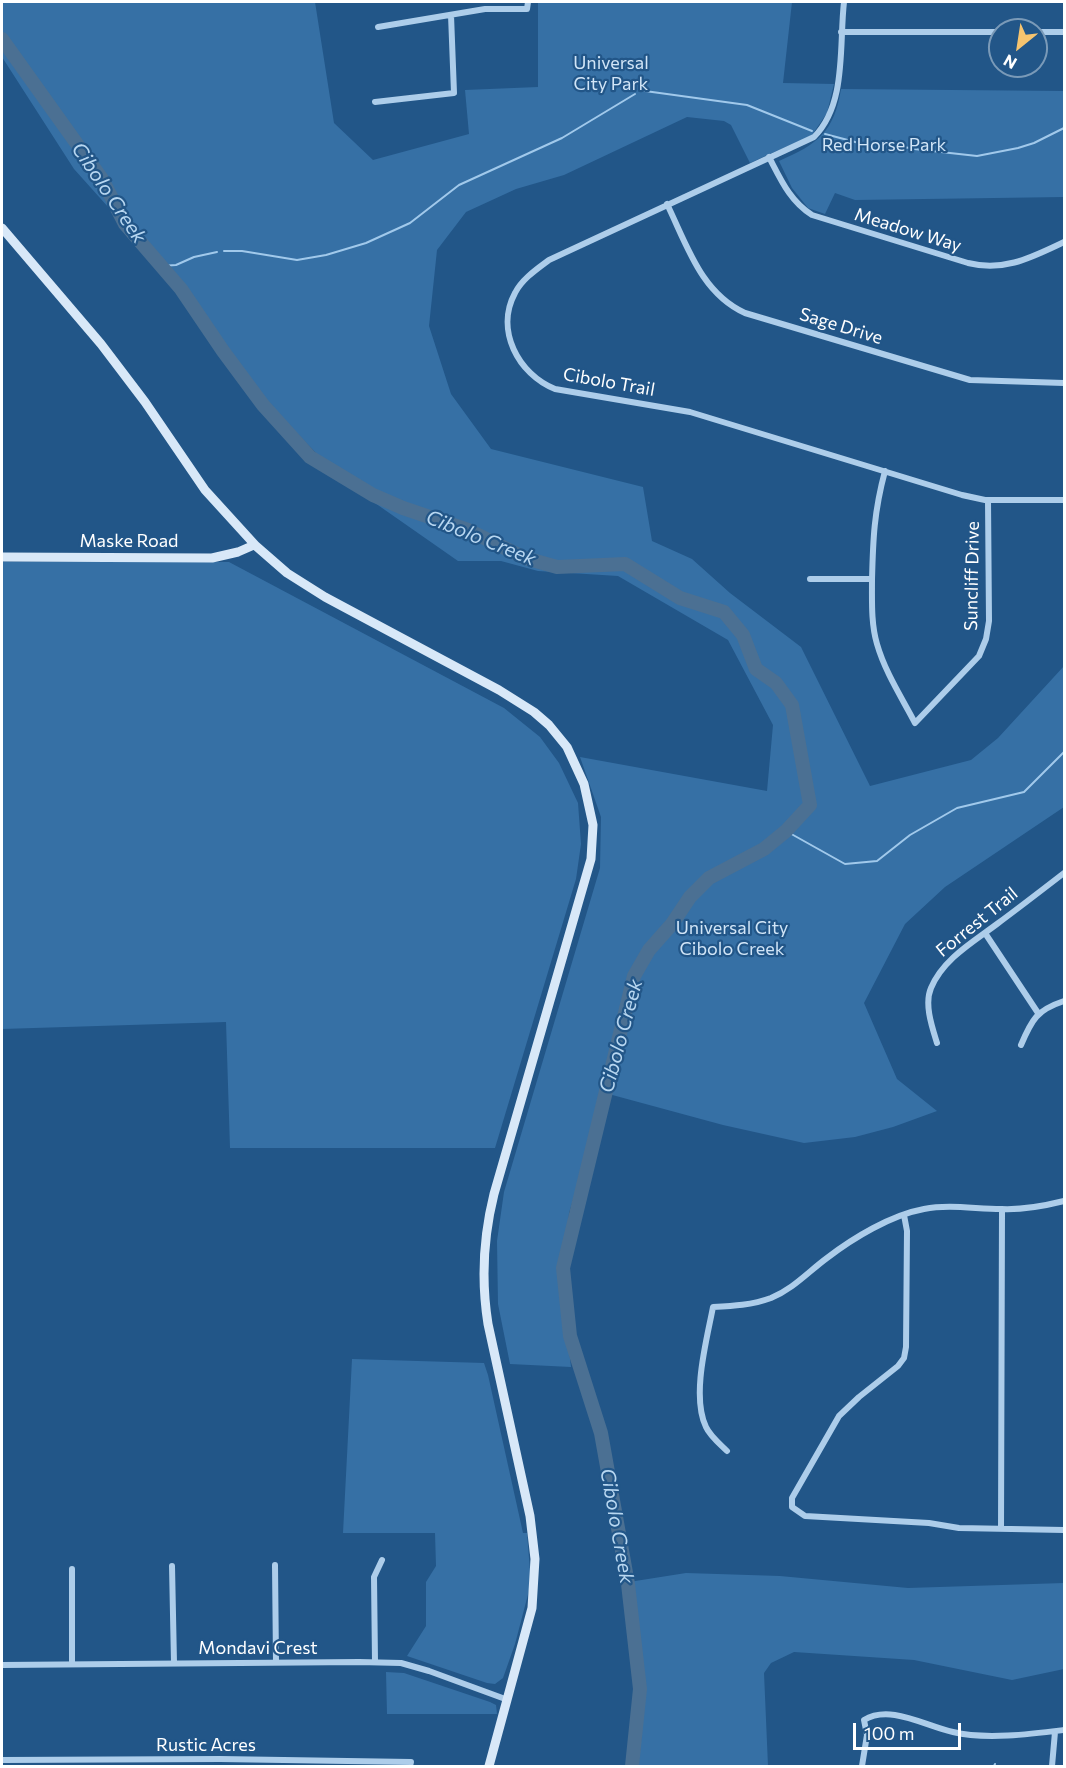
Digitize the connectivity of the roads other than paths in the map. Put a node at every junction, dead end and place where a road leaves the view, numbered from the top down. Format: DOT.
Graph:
graph roads {
  1 [pos="528,2"];
  2 [pos="844,2"];
  3 [pos="451,15"];
  4 [pos="378,27"];
  5 [pos="841,32"];
  6 [pos="988,32"];
  7 [pos="1048,32"];
  8 [pos="1065,32"];
  9 [pos="375,102"];
  10 [pos="769,157"];
  11 [pos="667,204"];
  12 [pos="2,228"];
  13 [pos="1065,242"];
  14 [pos="1065,383"];
  15 [pos="885,471"];
  16 [pos="988,500"];
  17 [pos="1065,500"];
  18 [pos="254,545"];
  19 [pos="2,557"];
  20 [pos="810,579"];
  21 [pos="872,579"];
  22 [pos="1065,873"];
  23 [pos="985,933"];
  24 [pos="1065,1001"];
  25 [pos="1038,1013"];
  26 [pos="937,1043"];
  27 [pos="1021,1045"];
  28 [pos="1065,1201"];
  29 [pos="1002,1209"];
  30 [pos="904,1215"];
  31 [pos="728,1451"];
  32 [pos="1001,1528"];
  33 [pos="1065,1530"];
  34 [pos="382,1560"];
  35 [pos="275,1565"];
  36 [pos="172,1566"];
  37 [pos="72,1569"];
  38 [pos="276,1662"];
  39 [pos="375,1662"];
  40 [pos="174,1663"];
  41 [pos="72,1664"];
  42 [pos="2,1665"];
  43 [pos="508,1700"];
  44 [pos="1065,1730"];
  45 [pos="1055,1732"];
  46 [pos="2,1760"];
  47 [pos="219,1763"];
  48 [pos="318,1764"];
  49 [pos="410,1764"];
  50 [pos="489,1767"];
  51 [pos="862,1767"];
  52 [pos="1053,1767"];
  1 -- 3 [label="street"];
  2 -- 5 [label="street, Cibolo Trail"];
  3 -- 4 [label="street"];
  3 -- 9 [label="street"];
  5 -- 6 [label="street"];
  5 -- 10 [label="street, Cibolo Trail"];
  7 -- 8 [label="street"];
  10 -- 11 [label="street, Cibolo Trail"];
  10 -- 13 [label="street, Meadow Way"];
  11 -- 14 [label="street, Sage Drive"];
  11 -- 15 [label="street, Cibolo Trail"];
  12 -- 18 [label="main road"];
  15 -- 16 [label="street, Cibolo Trail"];
  15 -- 21 [label="street, Suncliff Drive"];
  16 -- 17 [label="street, Cibolo Trail"];
  16 -- 21 [label="street, Suncliff Drive"];
  18 -- 19 [label="main road, Maske Road"];
  18 -- 43 [label="main road"];
  20 -- 21 [label="street"];
  22 -- 23 [label="street, Forrest Trail"];
  23 -- 25 [label="street"];
  23 -- 26 [label="street, Forrest Trail"];
  24 -- 25 [label="street"];
  25 -- 27 [label="street"];
  28 -- 29 [label="street"];
  29 -- 30 [label="street"];
  29 -- 32 [label="street"];
  30 -- 31 [label="street"];
  30 -- 32 [label="street"];
  32 -- 33 [label="street"];
  34 -- 39 [label="street"];
  35 -- 38 [label="street"];
  36 -- 40 [label="street"];
  37 -- 41 [label="street"];
  38 -- 39 [label="street, Mondavi Crest"];
  38 -- 40 [label="street, Mondavi Crest"];
  39 -- 43 [label="street, Mondavi Crest"];
  40 -- 41 [label="street, Mondavi Crest"];
  41 -- 42 [label="street, Mondavi Crest"];
  43 -- 50 [label="main road"];
  44 -- 45 [label="street"];
  45 -- 51 [label="street"];
  45 -- 52 [label="street"];
  46 -- 47 [label="street, Rustic Acres"];
  47 -- 48 [label="street, Rustic Acres"];
  48 -- 49 [label="street, Rustic Acres"];
}
